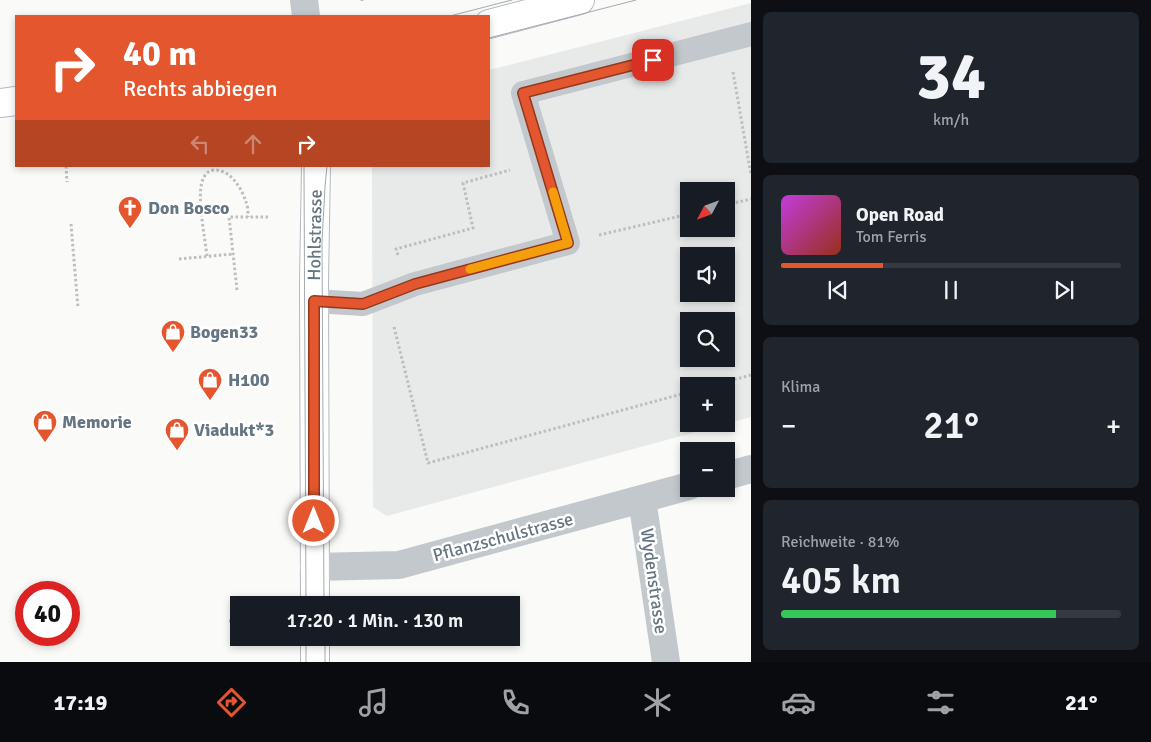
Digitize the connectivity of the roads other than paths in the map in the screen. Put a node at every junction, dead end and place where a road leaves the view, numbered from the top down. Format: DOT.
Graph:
graph roads {
  1 [pos="304,0"];
  2 [pos="580,0"];
  3 [pos="306,15"];
  4 [pos="490,24"];
  5 [pos="751,34"];
  6 [pos="15,101"];
  7 [pos="0,103"];
  8 [pos="316,167"];
  9 [pos="314,301"];
  10 [pos="751,469"];
  11 [pos="735,473"];
  12 [pos="680,488"];
  13 [pos="642,499"];
  14 [pos="314,567"];
  15 [pos="315,596"];
  16 [pos="315,646"];
  17 [pos="315,662"];
  18 [pos="666,662"];
  1 -- 3 [label="street"];
  2 -- 4 [label="street"];
  5 -- 9 [label="lane"];
  6 -- 7 [label="street"];
  8 -- 9 [label="street, Hohlstrasse"];
  9 -- 14 [label="street, Hohlstrasse"];
  10 -- 11 [label="street"];
  12 -- 13 [label="street, Pflanzschulstrasse"];
  13 -- 14 [label="street, Pflanzschulstrasse"];
  13 -- 18 [label="street, Wydenstrasse"];
  14 -- 15 [label="street, Hohlstrasse"];
  16 -- 17 [label="street"];
}
